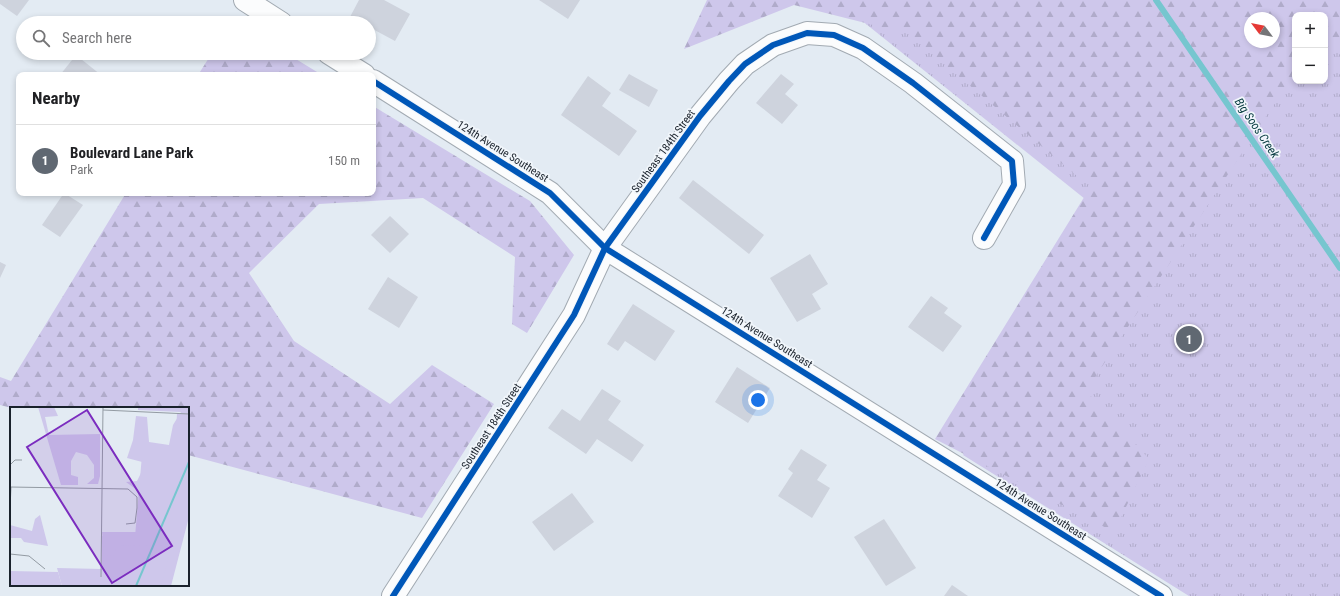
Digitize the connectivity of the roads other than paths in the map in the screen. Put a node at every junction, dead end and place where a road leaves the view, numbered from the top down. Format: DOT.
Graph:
graph roads {
  1 [pos="245,0"];
  2 [pos="270,16"];
  3 [pos="340,60"];
  4 [pos="359,72"];
  5 [pos="376,83"];
  6 [pos="984,238"];
  7 [pos="605,248"];
  8 [pos="393,596"];
  9 [pos="1161,596"];
  1 -- 2 [label="street"];
  3 -- 4 [label="street"];
  5 -- 7 [label="street, 124th Avenue Southeast"];
  6 -- 7 [label="street, Southeast 184th Street"];
  7 -- 8 [label="street, Southeast 184th Street"];
  7 -- 9 [label="street, 124th Avenue Southeast"];
}
